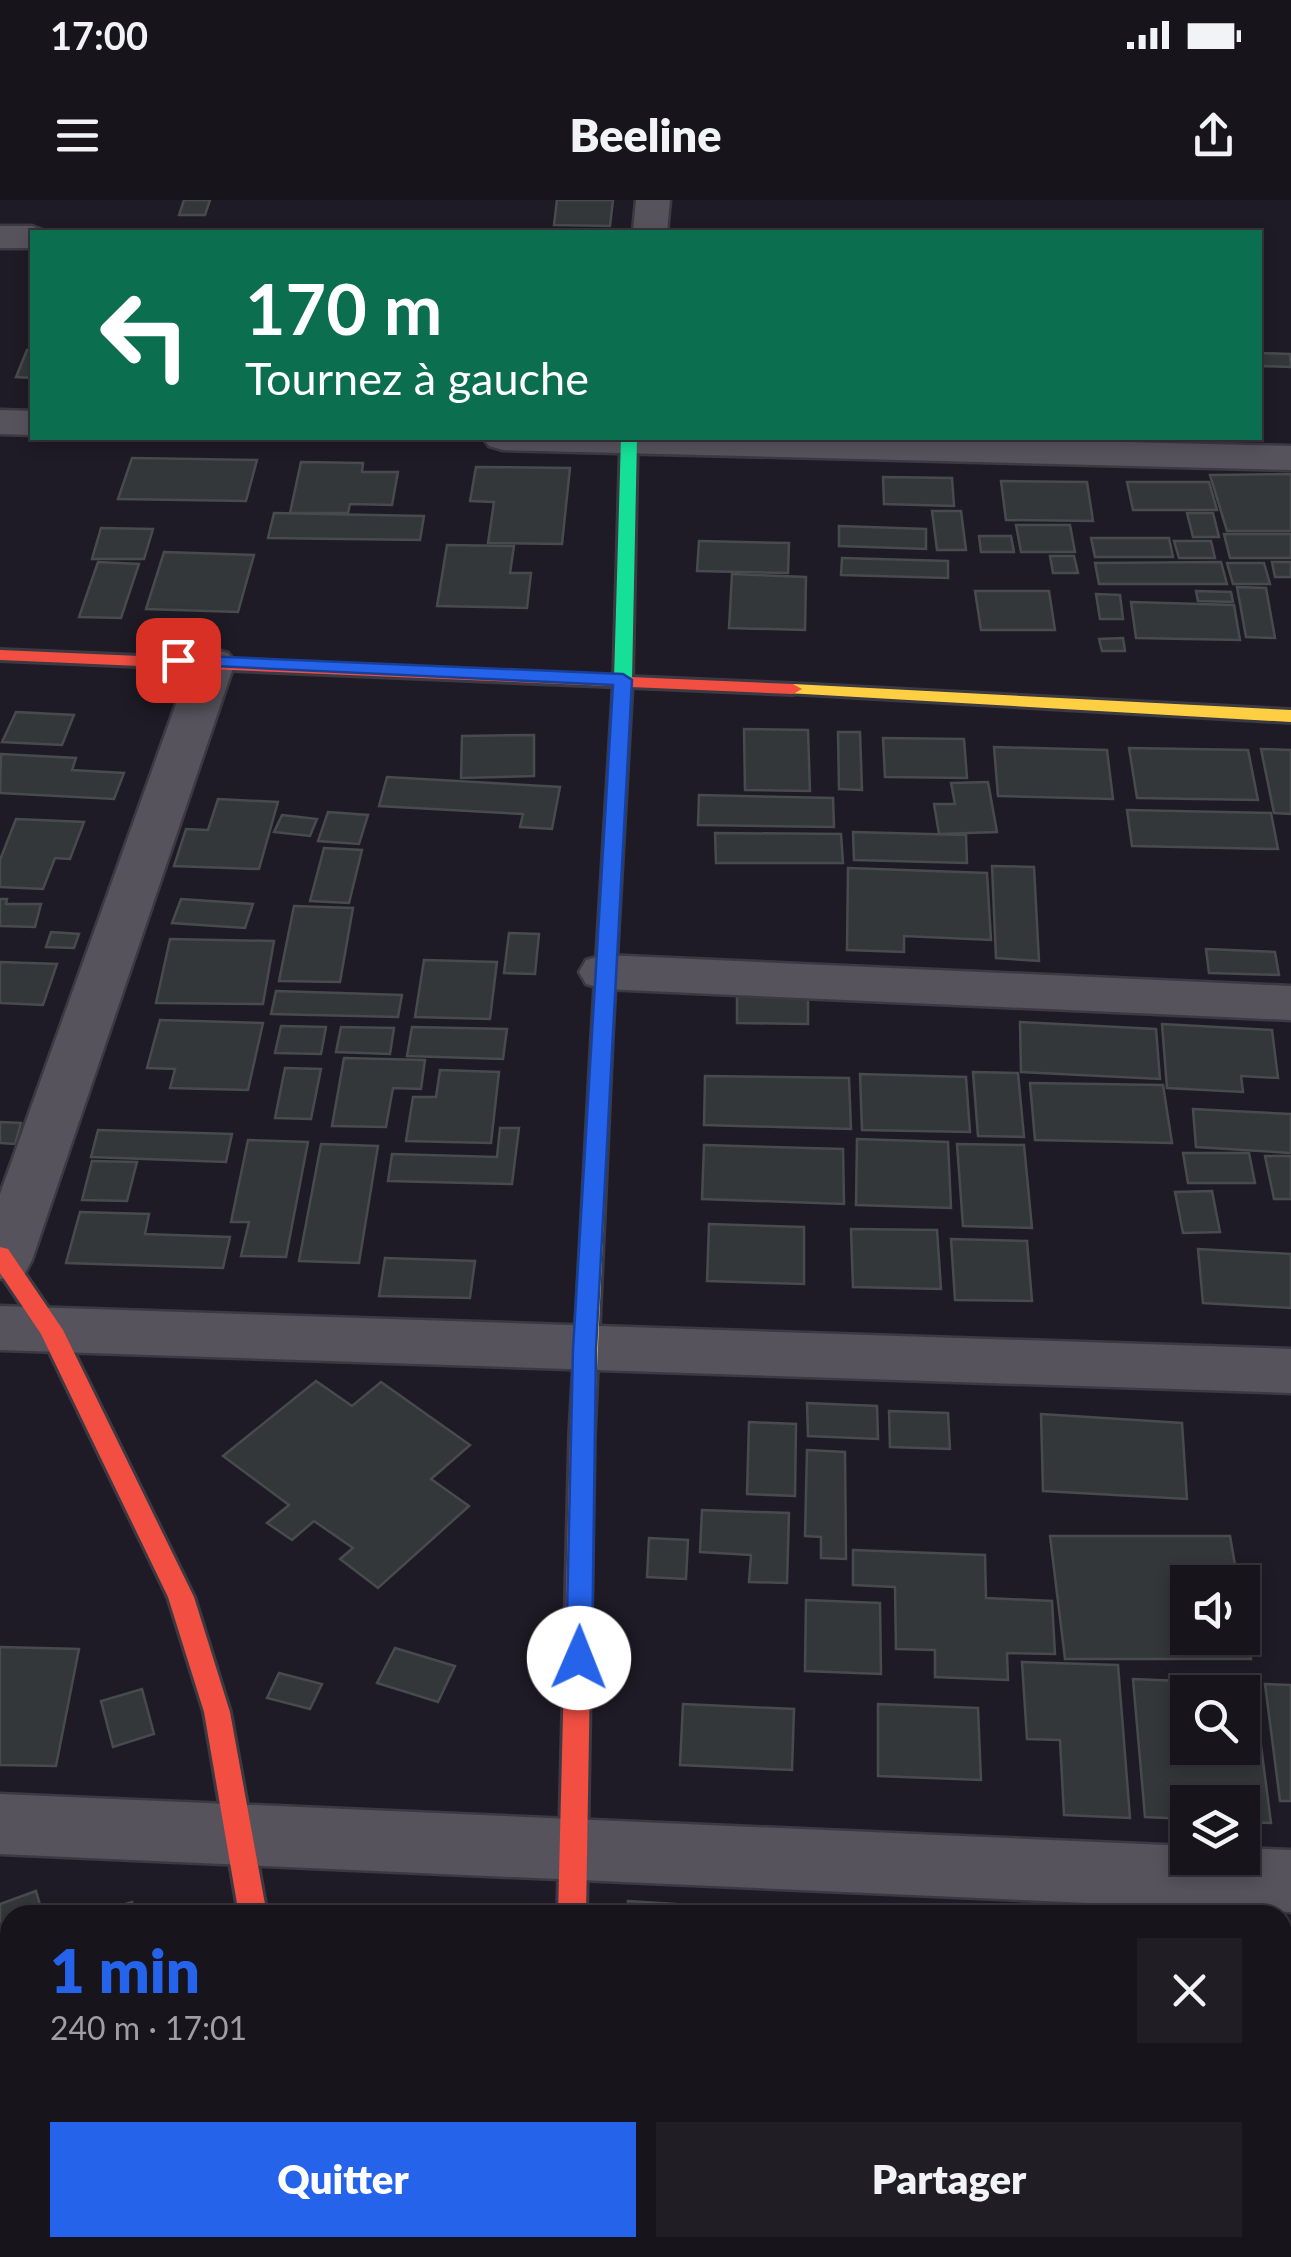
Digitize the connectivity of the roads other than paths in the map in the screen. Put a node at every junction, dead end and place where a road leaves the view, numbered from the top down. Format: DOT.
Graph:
graph roads {
  1 [pos="653,200"];
  2 [pos="650,230"];
  3 [pos="0,236"];
  4 [pos="30,237"];
  5 [pos="0,422"];
  6 [pos="30,423"];
  7 [pos="629,440"];
  8 [pos="1291,458"];
  9 [pos="0,655"];
  10 [pos="213,662"];
  11 [pos="623,680"];
  12 [pos="1291,716"];
  13 [pos="604,972"];
  14 [pos="1291,1003"];
  15 [pos="2,1258"];
  16 [pos="25,1329"];
  17 [pos="584,1349"];
  18 [pos="1291,1371"];
  19 [pos="0,1824"];
  20 [pos="240,1832"];
  21 [pos="576,1850"];
  22 [pos="1291,1881"];
  23 [pos="251,1905"];
  24 [pos="573,1905"];
  1 -- 2 [label="street"];
  3 -- 4 [label="street"];
  5 -- 6 [label="street"];
  7 -- 8 [label="street"];
  7 -- 11 [label="street"];
  9 -- 10 [label="street"];
  10 -- 11 [label="street"];
  10 -- 15 [label="street"];
  11 -- 12 [label="street"];
  11 -- 13 [label="street"];
  13 -- 14 [label="street"];
  13 -- 17 [label="street"];
  15 -- 16 [label="street"];
  16 -- 17 [label="street"];
  16 -- 20 [label="street"];
  17 -- 18 [label="street"];
  17 -- 21 [label="street"];
  19 -- 20 [label="street"];
  20 -- 21 [label="street"];
  20 -- 23 [label="street"];
  21 -- 22 [label="street"];
  21 -- 24 [label="street"];
}
